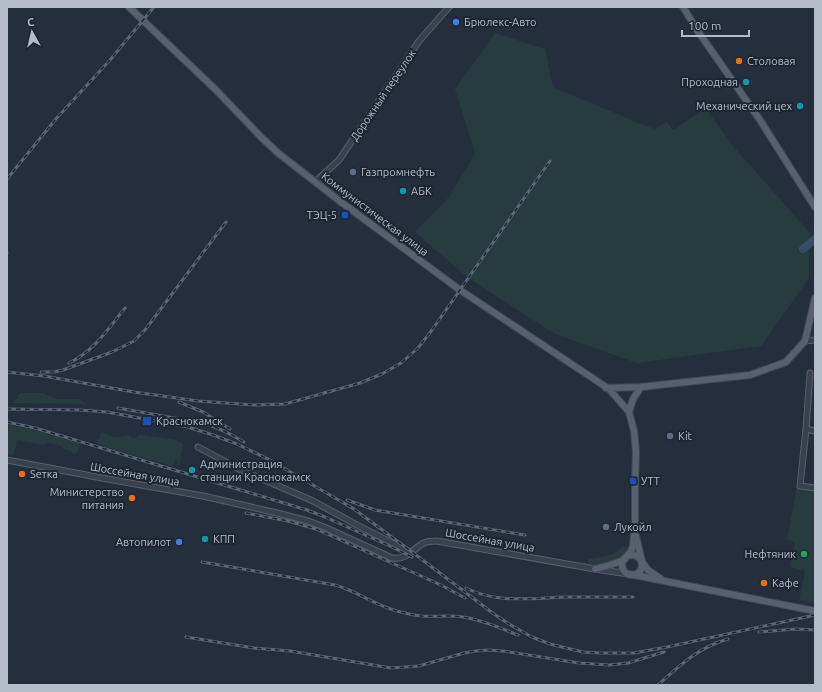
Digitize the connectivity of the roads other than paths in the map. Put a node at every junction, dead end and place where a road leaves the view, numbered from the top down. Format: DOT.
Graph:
graph roads {
  1 [pos="129,7"];
  2 [pos="449,7"];
  3 [pos="683,7"];
  4 [pos="315,182"];
  5 [pos="815,207"];
  6 [pos="815,298"];
  7 [pos="815,340"];
  8 [pos="805,341"];
  9 [pos="810,373"];
  10 [pos="625,387"];
  11 [pos="641,387"];
  12 [pos="606,388"];
  13 [pos="633,399"];
  14 [pos="619,401"];
  15 [pos="629,412"];
  16 [pos="806,429"];
  17 [pos="815,430"];
  18 [pos="198,447"];
  19 [pos="7,460"];
  20 [pos="815,488"];
  21 [pos="635,532"];
  22 [pos="408,551"];
  23 [pos="624,560"];
  24 [pos="642,562"];
  25 [pos="595,569"];
  26 [pos="629,574"];
  27 [pos="664,581"];
  28 [pos="815,611"];
  1 -- 4 [label="main road, Коммунистическая улица"];
  2 -- 4 [label="street, Дорожный переулок"];
  3 -- 5 [label="main road"];
  4 -- 12 [label="main road, Коммунистическая улица"];
  6 -- 8 [label="main road"];
  7 -- 8 [label="street"];
  8 -- 11 [label="main road"];
  9 -- 16 [label="street"];
  10 -- 11 [label="main road"];
  10 -- 12 [label="main road"];
  10 -- 13 [label="main road"];
  10 -- 14 [label="main road"];
  11 -- 13 [label="main road"];
  12 -- 14 [label="main road, Коммунистическая улица"];
  13 -- 14 [label="main road"];
  13 -- 15 [label="main road"];
  14 -- 15 [label="main road, Коммунистическая улица"];
  15 -- 21 [label="main road"];
  16 -- 17 [label="street"];
  16 -- 20 [label="street"];
  18 -- 22 [label="street"];
  19 -- 25 [label="street, Шоссейная улица"];
  21 -- 23 [label="main road"];
  21 -- 24 [label="main road"];
  23 -- 24 [label="main road"];
  23 -- 25 [label="main road"];
  23 -- 26 [label="main road"];
  24 -- 26 [label="main road"];
  24 -- 27 [label="main road"];
  25 -- 26 [label="street, Шоссейная улица"];
  26 -- 27 [label="main road, Шоссейная улица"];
  27 -- 28 [label="main road, Шоссейная улица"];
}
